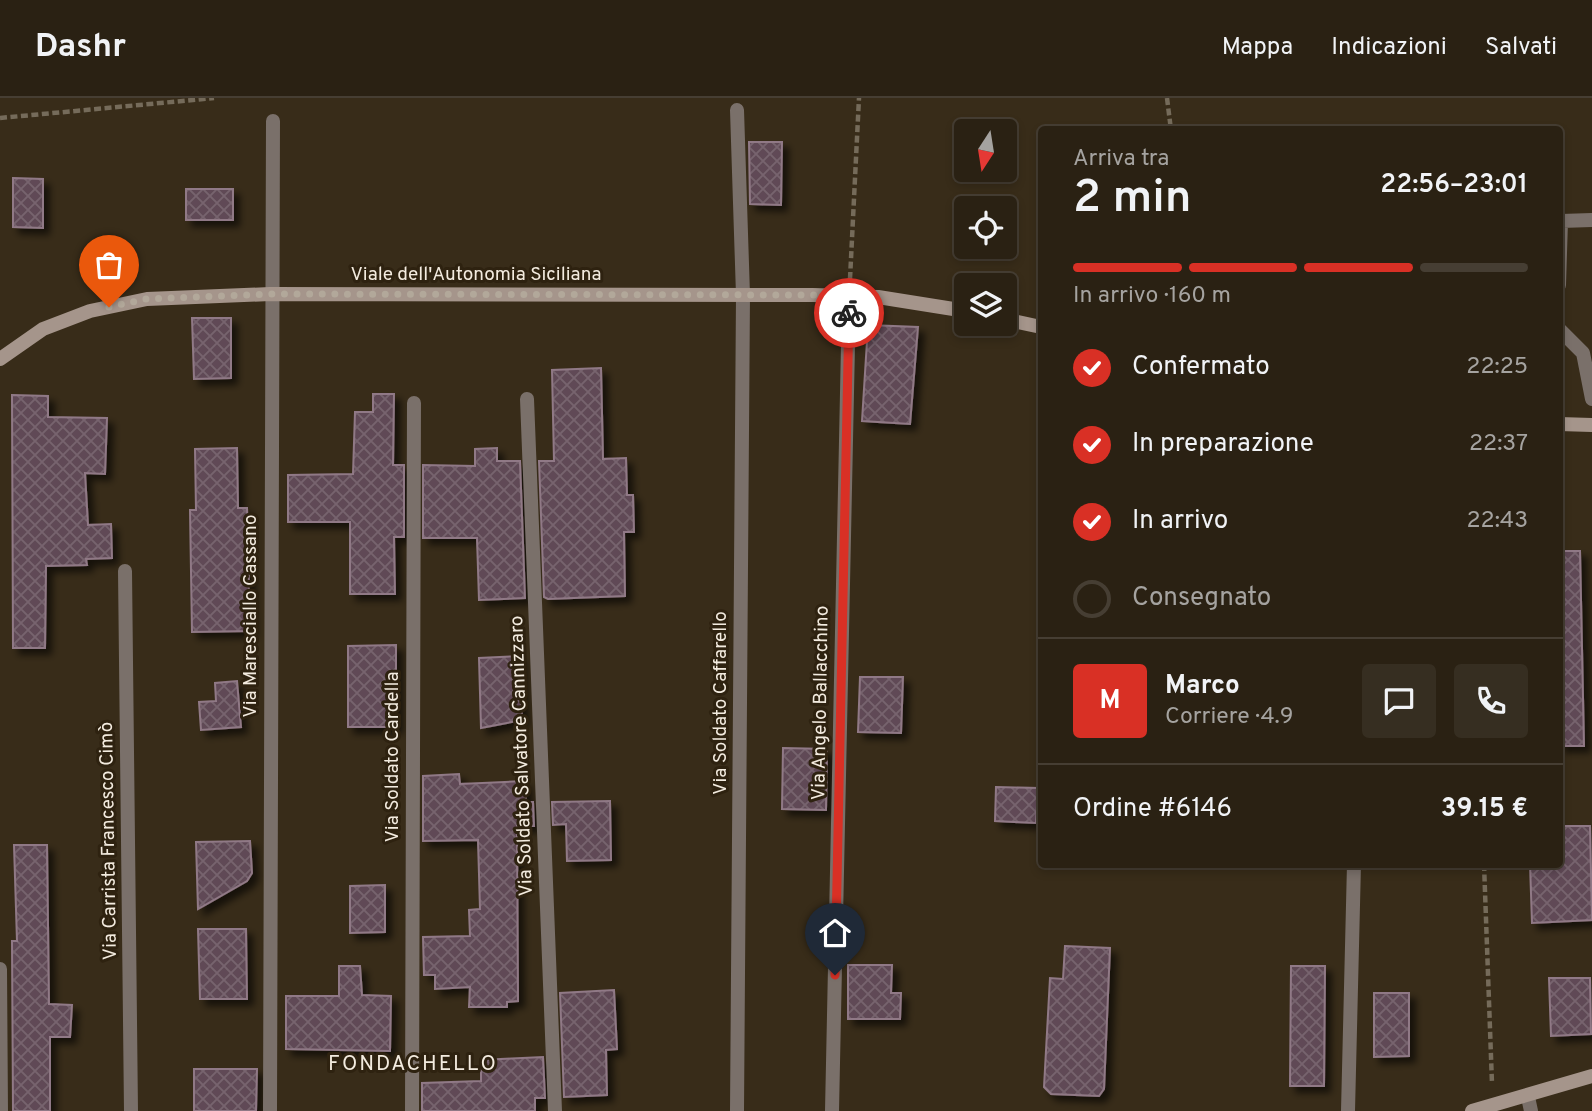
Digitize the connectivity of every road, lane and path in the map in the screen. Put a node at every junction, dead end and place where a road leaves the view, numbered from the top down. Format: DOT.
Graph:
graph roads {
  1 [pos="214,98"];
  2 [pos="859,98"];
  3 [pos="1167,98"];
  4 [pos="737,110"];
  5 [pos="0,118"];
  6 [pos="273,121"];
  7 [pos="1170,126"];
  8 [pos="1592,220"];
  9 [pos="1563,221"];
  10 [pos="270,294"];
  11 [pos="743,295"];
  12 [pos="849,297"];
  13 [pos="954,309"];
  14 [pos="1017,322"];
  15 [pos="1038,326"];
  16 [pos="1563,333"];
  17 [pos="0,359"];
  18 [pos="527,399"];
  19 [pos="1592,399"];
  20 [pos="414,403"];
  21 [pos="1563,425"];
  22 [pos="1592,425"];
  23 [pos="125,571"];
  24 [pos="1354,868"];
  25 [pos="1485,868"];
  26 [pos="0,969"];
  27 [pos="1592,1076"];
  28 [pos="1530,1104"];
  29 [pos="1492,1106"];
  30 [pos="1,1111"];
  31 [pos="131,1111"];
  32 [pos="270,1111"];
  33 [pos="412,1111"];
  34 [pos="555,1111"];
  35 [pos="737,1111"];
  36 [pos="832,1111"];
  37 [pos="1348,1111"];
  38 [pos="1472,1111"];
  1 -- 5 [label="path"];
  2 -- 12 [label="path"];
  3 -- 7 [label="path"];
  4 -- 11 [label="street, Via Soldato Caffarello"];
  6 -- 10 [label="street, Via Maresciallo Cassano"];
  8 -- 9 [label="street"];
  10 -- 11 [label="street, Viale dell'Autonomia Siciliana"];
  10 -- 17 [label="street, Viale dell'Autonomia Siciliana"];
  10 -- 32 [label="street, Via Maresciallo Cassano"];
  11 -- 12 [label="street, Viale dell'Autonomia Siciliana"];
  11 -- 35 [label="street, Via Soldato Caffarello"];
  12 -- 13 [label="street, Viale dell'Autonomia Siciliana"];
  12 -- 36 [label="street, Via Angelo Ballacchino"];
  14 -- 15 [label="street"];
  16 -- 19 [label="street"];
  18 -- 34 [label="street, Via Soldato Salvatore Cannizzaro"];
  20 -- 33 [label="street, Via Soldato Cardella"];
  21 -- 22 [label="street"];
  23 -- 31 [label="street, Via Carrista Francesco Cimò"];
  24 -- 37 [label="street"];
  25 -- 29 [label="path"];
  26 -- 30 [label="street"];
  27 -- 28 [label="street"];
  28 -- 29 [label="street"];
  29 -- 38 [label="street"];
}
